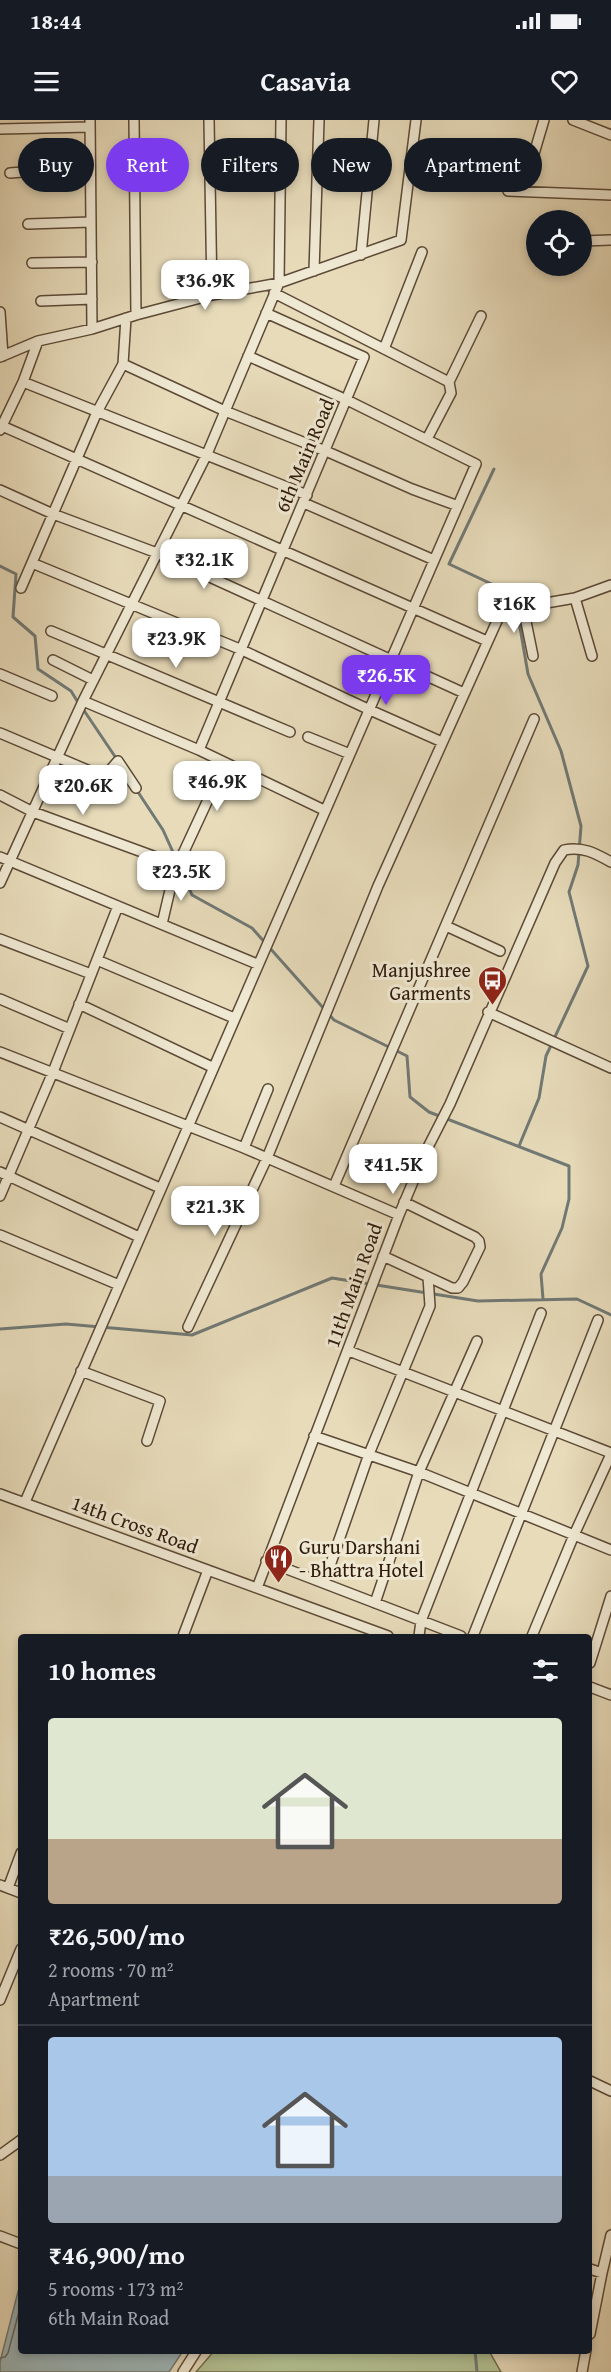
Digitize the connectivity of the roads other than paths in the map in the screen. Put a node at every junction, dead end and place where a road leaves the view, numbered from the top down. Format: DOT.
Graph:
graph roads {
  1 [pos="134,120"];
  2 [pos="209,120"];
  3 [pos="281,120"];
  4 [pos="319,120"];
  5 [pos="374,120"];
  6 [pos="416,120"];
  7 [pos="544,120"];
  8 [pos="573,120"];
  9 [pos="90,124"];
  10 [pos="0,129"];
  11 [pos="611,135"];
  12 [pos="539,138"];
  13 [pos="10,172"];
  14 [pos="18,172"];
  15 [pos="90,192"];
  16 [pos="542,192"];
  17 [pos="611,195"];
  18 [pos="91,222"];
  19 [pos="28,224"];
  20 [pos="611,240"];
  21 [pos="592,241"];
  22 [pos="422,252"];
  23 [pos="361,255"];
  24 [pos="92,262"];
  25 [pos="32,264"];
  26 [pos="314,271"];
  27 [pos="279,283"];
  28 [pos="274,293"];
  29 [pos="212,295"];
  30 [pos="92,299"];
  31 [pos="41,301"];
  32 [pos="0,312"];
  33 [pos="266,313"];
  34 [pos="131,316"];
  35 [pos="481,316"];
  36 [pos="92,329"];
  37 [pos="38,341"];
  38 [pos="384,349"];
  39 [pos="2,356"];
  40 [pos="248,356"];
  41 [pos="123,364"];
  42 [pos="23,382"];
  43 [pos="449,382"];
  44 [pos="347,400"];
  45 [pos="225,411"];
  46 [pos="97,412"];
  47 [pos="1,427"];
  48 [pos="427,440"];
  49 [pos="326,452"];
  50 [pos="207,454"];
  51 [pos="76,460"];
  52 [pos="0,490"];
  53 [pos="305,499"];
  54 [pos="181,506"];
  55 [pos="458,506"];
  56 [pos="53,514"];
  57 [pos="284,551"];
  58 [pos="157,553"];
  59 [pos="434,560"];
  60 [pos="32,563"];
  61 [pos="611,585"];
  62 [pos="21,588"];
  63 [pos="515,595"];
  64 [pos="575,598"];
  65 [pos="262,602"];
  66 [pos="132,604"];
  67 [pos="523,607"];
  68 [pos="413,609"];
  69 [pos="51,631"];
  70 [pos="487,641"];
  71 [pos="242,650"];
  72 [pos="106,654"];
  73 [pos="533,656"];
  74 [pos="591,656"];
  75 [pos="393,659"];
  76 [pos="53,660"];
  77 [pos="0,674"];
  78 [pos="93,680"];
  79 [pos="464,693"];
  80 [pos="52,696"];
  81 [pos="83,701"];
  82 [pos="220,702"];
  83 [pos="370,710"];
  84 [pos="534,719"];
  85 [pos="290,732"];
  86 [pos="0,733"];
  87 [pos="308,737"];
  88 [pos="442,742"];
  89 [pos="199,750"];
  90 [pos="350,754"];
  91 [pos="57,758"];
  92 [pos="225,763"];
  93 [pos="136,788"];
  94 [pos="0,795"];
  95 [pos="324,810"];
  96 [pos="33,812"];
  97 [pos="5,859"];
  98 [pos="164,860"];
  99 [pos="611,862"];
  100 [pos="0,883"];
  101 [pos="118,906"];
  102 [pos="162,924"];
  103 [pos="446,926"];
  104 [pos="0,939"];
  105 [pos="500,951"];
  106 [pos="97,960"];
  107 [pos="257,964"];
  108 [pos="91,975"];
  109 [pos="0,999"];
  110 [pos="80,1004"];
  111 [pos="488,1012"];
  112 [pos="234,1018"];
  113 [pos="70,1029"];
  114 [pos="0,1052"];
  115 [pos="610,1065"];
  116 [pos="212,1067"];
  117 [pos="53,1072"];
  118 [pos="268,1089"];
  119 [pos="0,1118"];
  120 [pos="187,1125"];
  121 [pos="28,1130"];
  122 [pos="244,1148"];
  123 [pos="267,1158"];
  124 [pos="4,1173"];
  125 [pos="334,1186"];
  126 [pos="160,1188"];
  127 [pos="0,1196"];
  128 [pos="404,1202"];
  129 [pos="399,1215"];
  130 [pos="0,1235"];
  131 [pos="139,1237"];
  132 [pos="383,1256"];
  133 [pos="428,1277"];
  134 [pos="119,1285"];
  135 [pos="541,1313"];
  136 [pos="598,1320"];
  137 [pos="188,1328"];
  138 [pos="477,1341"];
  139 [pos="349,1351"];
  140 [pos="81,1371"];
  141 [pos="402,1372"];
  142 [pos="453,1392"];
  143 [pos="502,1412"];
  144 [pos="553,1431"];
  145 [pos="314,1436"];
  146 [pos="147,1441"];
  147 [pos="611,1453"];
  148 [pos="369,1454"];
  149 [pos="419,1472"];
  150 [pos="472,1493"];
  151 [pos="0,1494"];
  152 [pos="25,1502"];
  153 [pos="521,1514"];
  154 [pos="574,1535"];
  155 [pos="611,1550"];
  156 [pos="266,1561"];
  157 [pos="208,1570"];
  158 [pos="324,1583"];
  159 [pos="257,1588"];
  160 [pos="611,1596"];
  161 [pos="375,1604"];
  162 [pos="421,1621"];
  163 [pos="184,1634"];
  164 [pos="382,1634"];
  165 [pos="419,1634"];
  166 [pos="456,1634"];
  167 [pos="474,1634"];
  168 [pos="533,1634"];
  169 [pos="592,1657"];
  170 [pos="592,1688"];
  171 [pos="611,1695"];
  172 [pos="18,1860"];
  173 [pos="4,1887"];
  174 [pos="18,1956"];
  175 [pos="0,2001"];
  176 [pos="592,2082"];
  177 [pos="611,2091"];
  178 [pos="18,2142"];
  179 [pos="0,2155"];
  180 [pos="611,2235"];
  181 [pos="0,2236"];
  182 [pos="18,2243"];
  183 [pos="592,2269"];
  184 [pos="603,2273"];
  185 [pos="592,2325"];
  186 [pos="194,2354"];
  187 [pos="585,2354"];
  188 [pos="183,2372"];
  189 [pos="582,2372"];
  1 -- 34 [label="street"];
  2 -- 29 [label="street"];
  3 -- 27 [label="street"];
  4 -- 26 [label="street"];
  5 -- 23 [label="street"];
  6 -- 23 [label="street"];
  7 -- 12 [label="street"];
  8 -- 11 [label="street"];
  9 -- 10 [label="street"];
  13 -- 14 [label="street"];
  15 -- 18 [label="street"];
  16 -- 17 [label="street"];
  18 -- 19 [label="street"];
  18 -- 24 [label="street"];
  20 -- 21 [label="street"];
  22 -- 38 [label="street"];
  23 -- 26 [label="street"];
  24 -- 25 [label="street"];
  24 -- 30 [label="street"];
  26 -- 27 [label="street"];
  27 -- 28 [label="street"];
  27 -- 29 [label="street"];
  28 -- 33 [label="street"];
  28 -- 38 [label="street"];
  29 -- 34 [label="street"];
  30 -- 31 [label="street"];
  30 -- 36 [label="street"];
  32 -- 39 [label="street"];
  33 -- 40 [label="street"];
  33 -- 44 [label="street, 6th Main Road"];
  34 -- 36 [label="street"];
  34 -- 41 [label="street"];
  35 -- 43 [label="street"];
  36 -- 37 [label="street"];
  37 -- 39 [label="street"];
  37 -- 42 [label="street"];
  38 -- 43 [label="street"];
  40 -- 44 [label="street"];
  40 -- 45 [label="street"];
  41 -- 45 [label="street"];
  41 -- 46 [label="street"];
  42 -- 46 [label="street"];
  42 -- 47 [label="street"];
  43 -- 48 [label="street"];
  44 -- 48 [label="street"];
  44 -- 49 [label="street, 6th Main Road"];
  45 -- 49 [label="street"];
  45 -- 50 [label="street"];
  46 -- 50 [label="street"];
  46 -- 51 [label="street"];
  47 -- 51 [label="street"];
  48 -- 55 [label="street"];
  49 -- 53 [label="street, 6th Main Road"];
  49 -- 55 [label="street"];
  50 -- 53 [label="street"];
  50 -- 54 [label="street"];
  51 -- 54 [label="street"];
  51 -- 56 [label="street"];
  52 -- 56 [label="street"];
  53 -- 57 [label="street, 6th Main Road"];
  53 -- 59 [label="street"];
  54 -- 57 [label="street"];
  54 -- 58 [label="street"];
  55 -- 59 [label="street"];
  56 -- 58 [label="street"];
  56 -- 60 [label="street"];
  57 -- 65 [label="street, 6th Main Road"];
  57 -- 68 [label="street"];
  58 -- 65 [label="street"];
  58 -- 66 [label="street"];
  59 -- 68 [label="street"];
  60 -- 62 [label="street"];
  60 -- 66 [label="street"];
  61 -- 64 [label="street"];
  63 -- 67 [label="street"];
  64 -- 67 [label="street"];
  64 -- 74 [label="street"];
  65 -- 71 [label="street, 6th Main Road"];
  65 -- 75 [label="street"];
  66 -- 71 [label="street"];
  66 -- 72 [label="street"];
  67 -- 70 [label="street"];
  67 -- 73 [label="street"];
  68 -- 70 [label="street"];
  68 -- 75 [label="street"];
  69 -- 72 [label="street"];
  70 -- 79 [label="street"];
  71 -- 82 [label="street, 6th Main Road"];
  71 -- 83 [label="street"];
  72 -- 78 [label="street"];
  72 -- 82 [label="street"];
  75 -- 79 [label="street"];
  75 -- 83 [label="street"];
  76 -- 78 [label="street"];
  77 -- 80 [label="street"];
  78 -- 81 [label="street"];
  79 -- 88 [label="street"];
  81 -- 89 [label="street"];
  81 -- 91 [label="street"];
  82 -- 85 [label="street"];
  82 -- 89 [label="street, 6th Main Road"];
  83 -- 88 [label="street"];
  83 -- 90 [label="street"];
  84 -- 103 [label="street"];
  86 -- 91 [label="street"];
  87 -- 90 [label="street"];
  88 -- 123 [label="street"];
  89 -- 92 [label="street"];
  90 -- 95 [label="street"];
  91 -- 93 [label="street"];
  91 -- 96 [label="street"];
  92 -- 95 [label="street"];
  92 -- 102 [label="street"];
  94 -- 96 [label="street"];
  95 -- 107 [label="street"];
  96 -- 97 [label="street"];
  96 -- 98 [label="street"];
  97 -- 100 [label="street"];
  97 -- 101 [label="street"];
  99 -- 111 [label="street, 11th Main Road"];
  101 -- 102 [label="street"];
  101 -- 106 [label="street"];
  102 -- 107 [label="street"];
  103 -- 105 [label="street"];
  103 -- 125 [label="street"];
  104 -- 108 [label="street"];
  106 -- 108 [label="street"];
  106 -- 112 [label="street"];
  107 -- 112 [label="street"];
  108 -- 110 [label="street"];
  109 -- 113 [label="street"];
  110 -- 113 [label="street"];
  110 -- 116 [label="street"];
  111 -- 115 [label="street"];
  111 -- 128 [label="street, 11th Main Road"];
  112 -- 116 [label="street"];
  113 -- 117 [label="street"];
  114 -- 117 [label="street"];
  116 -- 120 [label="street"];
  117 -- 120 [label="street"];
  117 -- 121 [label="street"];
  118 -- 122 [label="street"];
  119 -- 121 [label="street"];
  120 -- 122 [label="street"];
  120 -- 126 [label="street"];
  121 -- 124 [label="street"];
  121 -- 126 [label="street"];
  122 -- 123 [label="street"];
  123 -- 125 [label="street"];
  123 -- 137 [label="street"];
  124 -- 127 [label="street"];
  124 -- 131 [label="street"];
  125 -- 129 [label="street"];
  126 -- 131 [label="street"];
  128 -- 129 [label="street, 11th Main Road"];
  128 -- 133 [label="street"];
  129 -- 132 [label="street, 11th Main Road"];
  130 -- 134 [label="street"];
  131 -- 134 [label="street"];
  132 -- 133 [label="street"];
  132 -- 139 [label="street, 11th Main Road"];
  133 -- 141 [label="street"];
  134 -- 140 [label="street"];
  135 -- 143 [label="street"];
  136 -- 144 [label="street"];
  138 -- 142 [label="street"];
  139 -- 141 [label="street"];
  139 -- 145 [label="street, 11th Main Road"];
  140 -- 146 [label="street"];
  140 -- 152 [label="street"];
  141 -- 142 [label="street"];
  141 -- 148 [label="street"];
  142 -- 143 [label="street"];
  142 -- 149 [label="street"];
  143 -- 144 [label="street"];
  143 -- 150 [label="street"];
  144 -- 147 [label="street"];
  144 -- 153 [label="street"];
  145 -- 148 [label="street"];
  145 -- 156 [label="street, 11th Main Road"];
  147 -- 154 [label="street"];
  148 -- 149 [label="street"];
  148 -- 158 [label="street"];
  149 -- 150 [label="street"];
  149 -- 161 [label="street"];
  150 -- 153 [label="street"];
  150 -- 162 [label="street"];
  151 -- 152 [label="street, 14th Cross Road"];
  152 -- 157 [label="street, 14th Cross Road"];
  153 -- 154 [label="street"];
  153 -- 167 [label="street"];
  154 -- 155 [label="street"];
  154 -- 168 [label="street"];
  156 -- 158 [label="street"];
  156 -- 159 [label="street, 11th Main Road"];
  157 -- 159 [label="street, 14th Cross Road"];
  157 -- 163 [label="street"];
  158 -- 161 [label="street"];
  159 -- 164 [label="street, 14th Cross Road"];
  160 -- 169 [label="street"];
  161 -- 162 [label="street"];
  162 -- 165 [label="street"];
  162 -- 166 [label="street"];
  170 -- 171 [label="street"];
  172 -- 173 [label="street"];
  174 -- 175 [label="street"];
  176 -- 177 [label="street"];
  178 -- 179 [label="street"];
  180 -- 184 [label="street"];
  181 -- 182 [label="street"];
  183 -- 184 [label="street"];
  184 -- 185 [label="street"];
  186 -- 188 [label="street"];
  187 -- 189 [label="street"];
}
